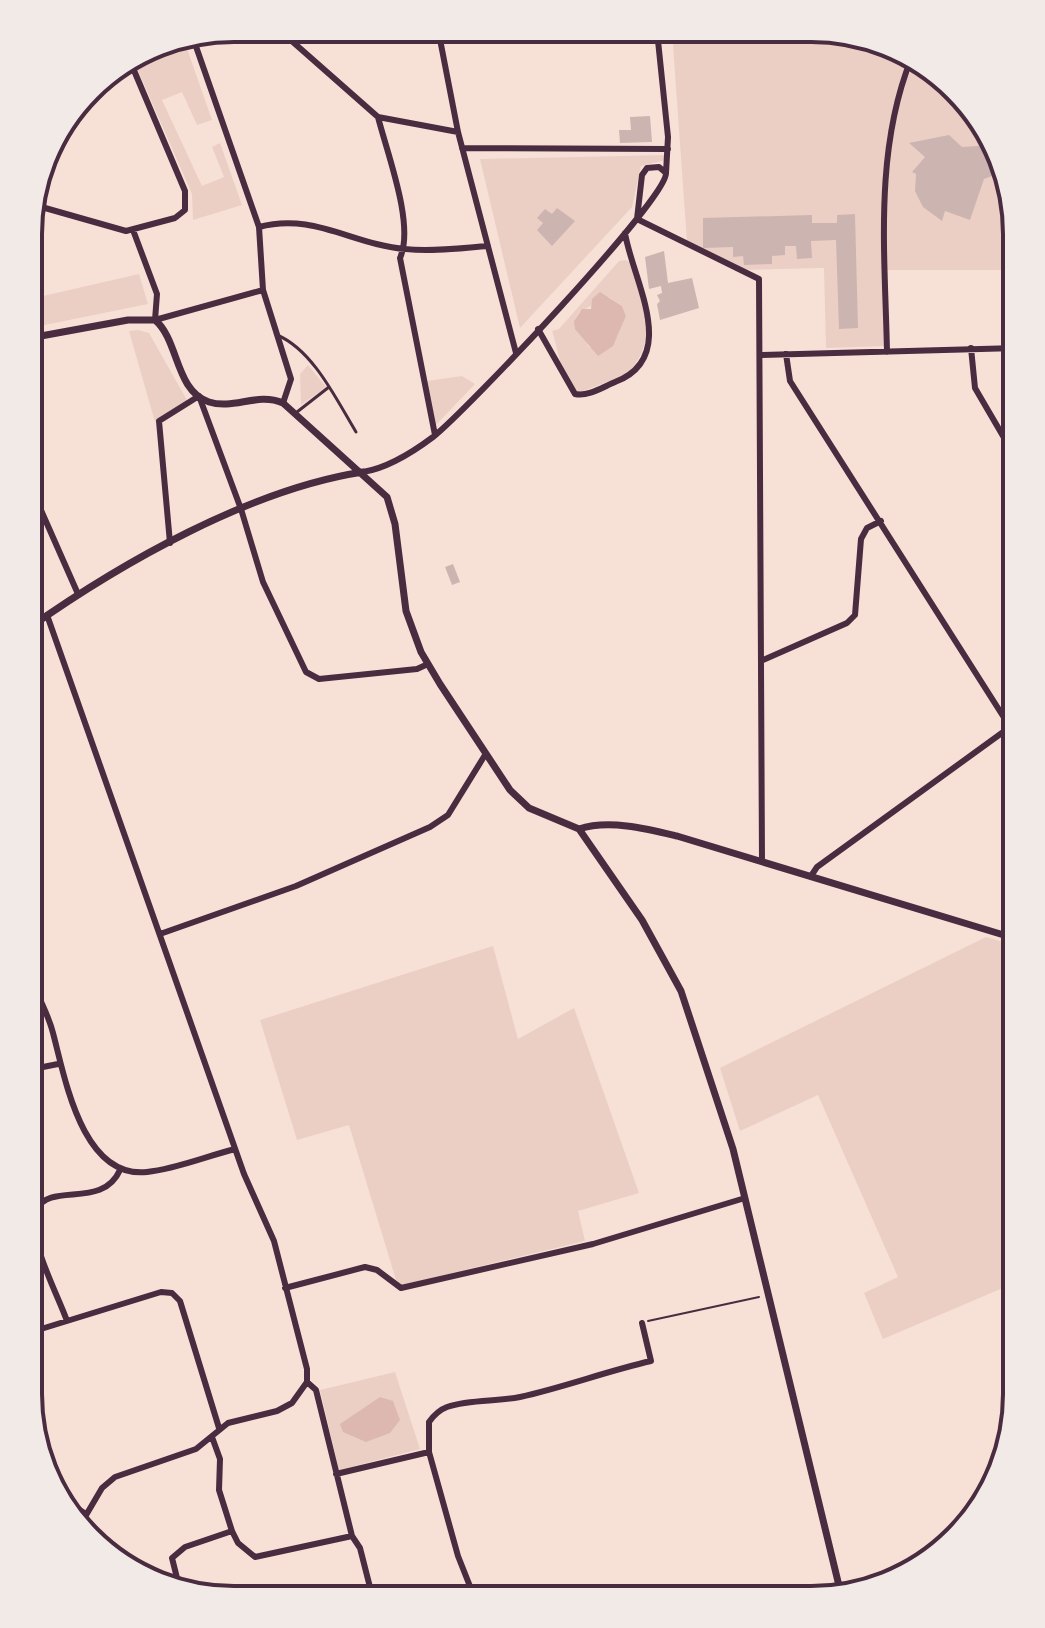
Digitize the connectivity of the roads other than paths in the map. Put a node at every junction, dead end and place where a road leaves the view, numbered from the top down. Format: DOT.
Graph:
graph roads {
  1 [pos="293,42"];
  2 [pos="441,42"];
  3 [pos="658,42"];
  4 [pos="197,46"];
  5 [pos="908,69"];
  6 [pos="134,70"];
  7 [pos="378,117"];
  8 [pos="458,132"];
  9 [pos="462,148"];
  10 [pos="668,149"];
  11 [pos="666,173"];
  12 [pos="44,208"];
  13 [pos="637,219"];
  14 [pos="259,227"];
  15 [pos="133,230"];
  16 [pos="625,233"];
  17 [pos="488,246"];
  18 [pos="404,249"];
  19 [pos="263,290"];
  20 [pos="155,320"];
  21 [pos="538,329"];
  22 [pos="277,335"];
  23 [pos="42,336"];
  24 [pos="971,348"];
  25 [pos="1003,348"];
  26 [pos="887,352"];
  27 [pos="516,353"];
  28 [pos="786,354"];
  29 [pos="760,355"];
  30 [pos="329,387"];
  31 [pos="199,396"];
  32 [pos="283,403"];
  33 [pos="295,413"];
  34 [pos="356,432"];
  35 [pos="435,435"];
  36 [pos="1003,436"];
  37 [pos="363,472"];
  38 [pos="241,509"];
  39 [pos="42,512"];
  40 [pos="881,521"];
  41 [pos="170,544"];
  42 [pos="78,594"];
  43 [pos="47,615"];
  44 [pos="42,619"];
  45 [pos="763,660"];
  46 [pos="428,664"];
  47 [pos="1003,716"];
  48 [pos="1003,732"];
  49 [pos="485,755"];
  50 [pos="579,829"];
  51 [pos="762,861"];
  52 [pos="811,876"];
  53 [pos="160,934"];
  54 [pos="1003,935"];
  55 [pos="42,1001"];
  56 [pos="58,1064"];
  57 [pos="42,1067"];
  58 [pos="235,1149"];
  59 [pos="120,1170"];
  60 [pos="745,1198"];
  61 [pos="42,1202"];
  62 [pos="42,1259"];
  63 [pos="285,1288"];
  64 [pos="67,1321"];
  65 [pos="642,1323"];
  66 [pos="42,1329"];
  67 [pos="307,1382"];
  68 [pos="219,1428"];
  69 [pos="212,1437"];
  70 [pos="429,1452"];
  71 [pos="336,1474"];
  72 [pos="83,1512"];
  73 [pos="86,1514"];
  74 [pos="232,1531"];
  75 [pos="352,1536"];
  76 [pos="177,1576"];
  77 [pos="839,1584"];
  78 [pos="370,1586"];
  79 [pos="470,1586"];
  1 -- 7 [label="street"];
  2 -- 8 [label="street"];
  3 -- 10 [label="street"];
  4 -- 14 [label="street"];
  5 -- 26 [label="street"];
  6 -- 15 [label="street"];
  7 -- 8 [label="street"];
  7 -- 18 [label="street"];
  8 -- 9 [label="street"];
  9 -- 10 [label="street"];
  9 -- 17 [label="street"];
  10 -- 11 [label="street"];
  11 -- 13 [label="street"];
  11 -- 13 [label="street"];
  12 -- 15 [label="street"];
  13 -- 16 [label="street"];
  13 -- 29 [label="street"];
  14 -- 18 [label="street"];
  14 -- 19 [label="street"];
  15 -- 20 [label="street"];
  16 -- 21 [label="street"];
  16 -- 21 [label="street"];
  17 -- 18 [label="street"];
  17 -- 27 [label="street"];
  18 -- 35 [label="street"];
  19 -- 20 [label="street"];
  19 -- 22 [label="street"];
  20 -- 23 [label="street"];
  20 -- 31 [label="street"];
  21 -- 27 [label="street"];
  22 -- 30 [label="lane"];
  22 -- 32 [label="street"];
  24 -- 25 [label="street"];
  24 -- 26 [label="street"];
  24 -- 36 [label="street"];
  26 -- 28 [label="street"];
  27 -- 35 [label="street"];
  28 -- 29 [label="street"];
  28 -- 40 [label="street"];
  29 -- 45 [label="street"];
  30 -- 33 [label="lane"];
  30 -- 34 [label="lane"];
  31 -- 32 [label="street"];
  31 -- 38 [label="street"];
  31 -- 41 [label="street"];
  32 -- 33 [label="street"];
  33 -- 37 [label="street"];
  35 -- 37 [label="street"];
  37 -- 38 [label="street"];
  37 -- 46 [label="street"];
  38 -- 41 [label="street"];
  38 -- 46 [label="street"];
  39 -- 42 [label="street"];
  40 -- 45 [label="street"];
  40 -- 47 [label="street"];
  41 -- 42 [label="street"];
  42 -- 43 [label="street"];
  43 -- 44 [label="street"];
  43 -- 53 [label="street"];
  45 -- 51 [label="street"];
  46 -- 49 [label="street"];
  48 -- 52 [label="street"];
  49 -- 50 [label="street"];
  49 -- 53 [label="street"];
  50 -- 51 [label="street"];
  50 -- 60 [label="street"];
  51 -- 52 [label="street"];
  52 -- 54 [label="street"];
  53 -- 58 [label="street"];
  55 -- 56 [label="street"];
  56 -- 57 [label="street"];
  56 -- 59 [label="street"];
  58 -- 59 [label="street"];
  58 -- 63 [label="street"];
  59 -- 61 [label="street"];
  60 -- 63 [label="street"];
  60 -- 77 [label="street"];
  62 -- 64 [label="street"];
  63 -- 67 [label="street"];
  64 -- 66 [label="street"];
  64 -- 68 [label="street"];
  65 -- 70 [label="street"];
  67 -- 68 [label="street"];
  67 -- 71 [label="street"];
  68 -- 69 [label="street"];
  69 -- 73 [label="street"];
  69 -- 74 [label="street"];
  70 -- 71 [label="street"];
  70 -- 79 [label="street"];
  71 -- 75 [label="street"];
  72 -- 73 [label="street"];
  74 -- 75 [label="street"];
  74 -- 76 [label="street"];
  75 -- 78 [label="street"];
}
